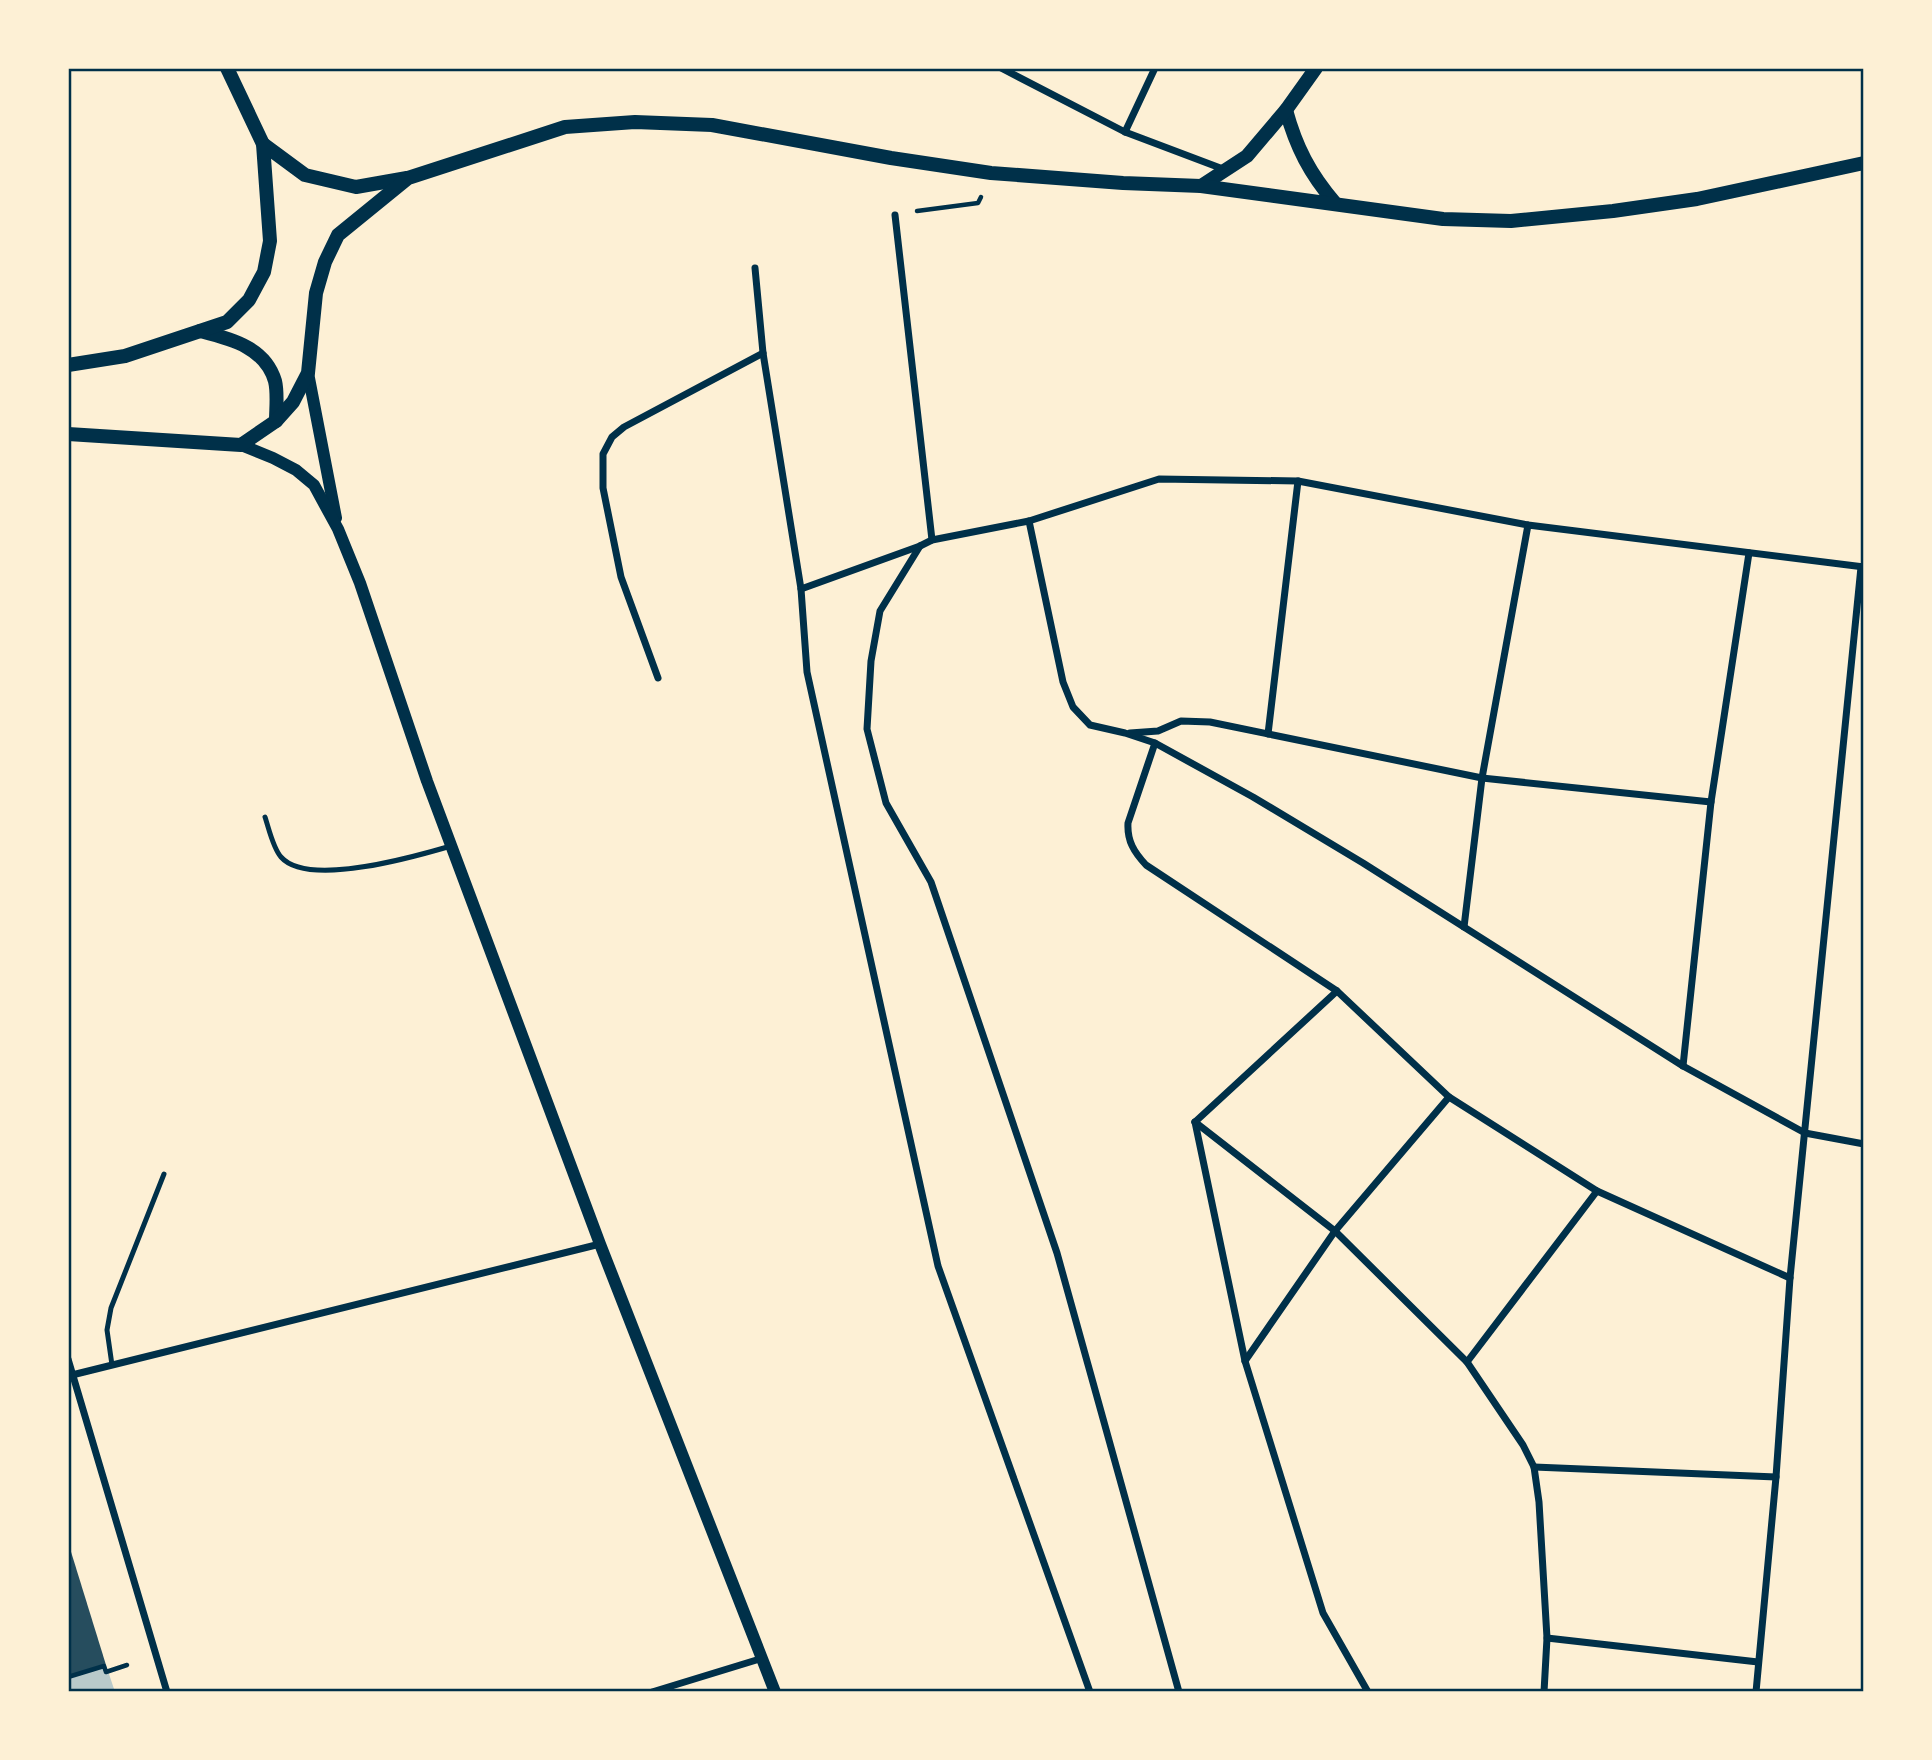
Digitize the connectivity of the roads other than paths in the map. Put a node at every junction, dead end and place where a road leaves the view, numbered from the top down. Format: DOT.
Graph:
graph roads {
  1 [pos="227,68"];
  2 [pos="1001,68"];
  3 [pos="1155,68"];
  4 [pos="1316,68"];
  5 [pos="1286,110"];
  6 [pos="1125,132"];
  7 [pos="263,144"];
  8 [pos="1864,163"];
  9 [pos="1226,170"];
  10 [pos="408,178"];
  11 [pos="1201,186"];
  12 [pos="1335,203"];
  13 [pos="895,215"];
  14 [pos="755,268"];
  15 [pos="200,331"];
  16 [pos="763,354"];
  17 [pos="68,365"];
  18 [pos="308,373"];
  19 [pos="276,421"];
  20 [pos="68,434"];
  21 [pos="241,445"];
  22 [pos="1298,481"];
  23 [pos="1029,521"];
  24 [pos="1528,526"];
  25 [pos="338,528"];
  26 [pos="932,540"];
  27 [pos="920,546"];
  28 [pos="1749,553"];
  29 [pos="1863,567"];
  30 [pos="801,589"];
  31 [pos="657,678"];
  32 [pos="1125,733"];
  33 [pos="1268,734"];
  34 [pos="1154,743"];
  35 [pos="1482,778"];
  36 [pos="1711,802"];
  37 [pos="265,817"];
  38 [pos="451,846"];
  39 [pos="1464,927"];
  40 [pos="1338,991"];
  41 [pos="1683,1066"];
  42 [pos="1449,1097"];
  43 [pos="1195,1122"];
  44 [pos="1805,1133"];
  45 [pos="1864,1144"];
  46 [pos="164,1174"];
  47 [pos="1597,1191"];
  48 [pos="1335,1231"];
  49 [pos="600,1244"];
  50 [pos="1790,1278"];
  51 [pos="68,1359"];
  52 [pos="1245,1361"];
  53 [pos="1467,1362"];
  54 [pos="112,1365"];
  55 [pos="71,1375"];
  56 [pos="1534,1467"];
  57 [pos="1776,1477"];
  58 [pos="1547,1638"];
  59 [pos="763,1658"];
  60 [pos="1758,1662"];
  61 [pos="167,1692"];
  62 [pos="652,1692"];
  63 [pos="775,1692"];
  64 [pos="1090,1692"];
  65 [pos="1179,1692"];
  66 [pos="1368,1692"];
  67 [pos="1544,1692"];
  68 [pos="1756,1692"];
  1 -- 7 [label="main road"];
  2 -- 6 [label="street"];
  3 -- 6 [label="street"];
  4 -- 5 [label="main road"];
  5 -- 9 [label="main road"];
  5 -- 12 [label="main road"];
  6 -- 9 [label="street"];
  7 -- 10 [label="main road"];
  7 -- 15 [label="main road"];
  8 -- 12 [label="main road"];
  9 -- 11 [label="main road"];
  10 -- 11 [label="main road"];
  10 -- 18 [label="main road"];
  11 -- 12 [label="main road"];
  13 -- 26 [label="street"];
  14 -- 16 [label="street"];
  15 -- 17 [label="main road"];
  15 -- 19 [label="main road"];
  16 -- 30 [label="street"];
  16 -- 31 [label="street"];
  18 -- 19 [label="main road"];
  18 -- 25 [label="street"];
  19 -- 21 [label="main road"];
  20 -- 21 [label="main road"];
  21 -- 25 [label="street"];
  22 -- 23 [label="street"];
  22 -- 24 [label="street"];
  22 -- 33 [label="street"];
  23 -- 26 [label="street"];
  23 -- 32 [label="street"];
  24 -- 28 [label="street"];
  24 -- 35 [label="street"];
  25 -- 38 [label="street"];
  26 -- 27 [label="street"];
  27 -- 30 [label="street"];
  27 -- 65 [label="street"];
  28 -- 29 [label="street"];
  28 -- 36 [label="street"];
  29 -- 44 [label="street"];
  30 -- 64 [label="street"];
  32 -- 33 [label="street"];
  32 -- 34 [label="street"];
  33 -- 35 [label="street"];
  34 -- 39 [label="street"];
  34 -- 40 [label="street"];
  35 -- 36 [label="street"];
  35 -- 39 [label="street"];
  36 -- 41 [label="street"];
  37 -- 38 [label="lane"];
  38 -- 49 [label="street"];
  39 -- 41 [label="street"];
  40 -- 42 [label="street"];
  40 -- 43 [label="street"];
  41 -- 44 [label="street"];
  42 -- 47 [label="street"];
  42 -- 48 [label="street"];
  43 -- 48 [label="street"];
  43 -- 52 [label="street"];
  44 -- 45 [label="street"];
  44 -- 50 [label="street"];
  46 -- 54 [label="lane"];
  47 -- 50 [label="street"];
  47 -- 53 [label="street"];
  48 -- 52 [label="street"];
  48 -- 53 [label="street"];
  49 -- 54 [label="street"];
  49 -- 59 [label="street"];
  50 -- 57 [label="street"];
  51 -- 55 [label="street"];
  52 -- 66 [label="street"];
  53 -- 56 [label="street"];
  54 -- 55 [label="street"];
  55 -- 61 [label="street"];
  56 -- 57 [label="street"];
  56 -- 58 [label="street"];
  57 -- 60 [label="street"];
  58 -- 60 [label="street"];
  58 -- 67 [label="street"];
  59 -- 62 [label="street"];
  59 -- 63 [label="street"];
  60 -- 68 [label="street"];
}
